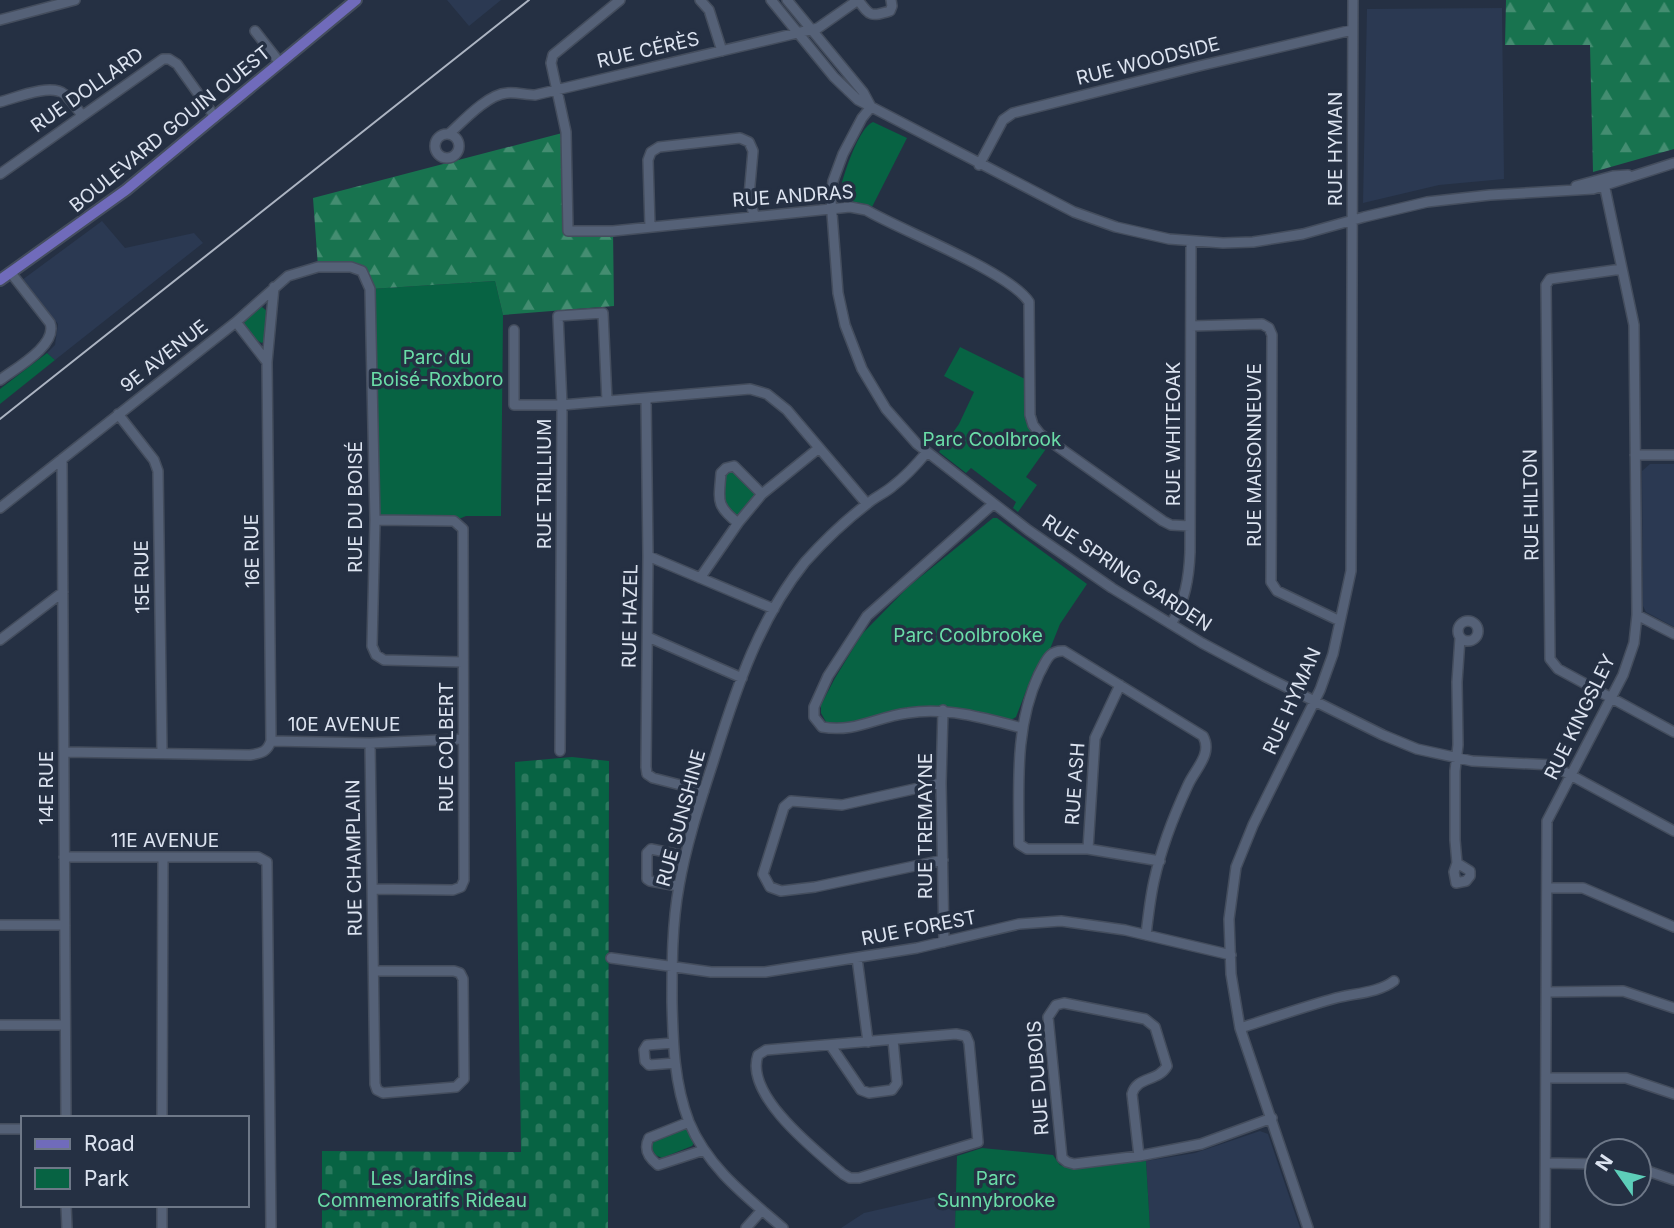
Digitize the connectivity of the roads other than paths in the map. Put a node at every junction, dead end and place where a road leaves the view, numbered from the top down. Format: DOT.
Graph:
graph roads {
  1 [pos="75,0"];
  2 [pos="356,0"];
  3 [pos="620,0"];
  4 [pos="700,0"];
  5 [pos="771,0"];
  6 [pos="787,0"];
  7 [pos="858,0"];
  8 [pos="891,0"];
  9 [pos="1353,0"];
  10 [pos="0,20"];
  11 [pos="812,30"];
  12 [pos="1352,30"];
  13 [pos="255,32"];
  14 [pos="798,33"];
  15 [pos="722,51"];
  16 [pos="280,63"];
  17 [pos="557,90"];
  18 [pos="0,102"];
  19 [pos="871,107"];
  20 [pos="82,115"];
  21 [pos="215,117"];
  22 [pos="449,134"];
  23 [pos="1674,163"];
  24 [pos="979,165"];
  25 [pos="0,174"];
  26 [pos="1604,182"];
  27 [pos="832,209"];
  28 [pos="754,215"];
  29 [pos="1352,220"];
  30 [pos="650,227"];
  31 [pos="1191,241"];
  32 [pos="1622,269"];
  33 [pos="362,271"];
  34 [pos="11,273"];
  35 [pos="0,280"];
  36 [pos="274,287"];
  37 [pos="236,322"];
  38 [pos="1191,326"];
  39 [pos="514,330"];
  40 [pos="267,362"];
  41 [pos="0,380"];
  42 [pos="646,399"];
  43 [pos="607,401"];
  44 [pos="562,405"];
  45 [pos="118,415"];
  46 [pos="819,448"];
  47 [pos="927,452"];
  48 [pos="1635,455"];
  49 [pos="1674,455"];
  50 [pos="62,459"];
  51 [pos="762,494"];
  52 [pos="867,503"];
  53 [pos="993,504"];
  54 [pos="0,508"];
  55 [pos="374,520"];
  56 [pos="738,523"];
  57 [pos="1190,526"];
  58 [pos="648,556"];
  59 [pos="700,578"];
  60 [pos="63,592"];
  61 [pos="774,609"];
  62 [pos="1637,615"];
  63 [pos="1340,621"];
  64 [pos="1171,624"];
  65 [pos="1674,634"];
  66 [pos="648,637"];
  67 [pos="1460,638"];
  68 [pos="0,640"];
  69 [pos="463,662"];
  70 [pos="742,678"];
  71 [pos="1120,685"];
  72 [pos="1612,698"];
  73 [pos="1314,701"];
  74 [pos="943,710"];
  75 [pos="1022,728"];
  76 [pos="1674,732"];
  77 [pos="462,739"];
  78 [pos="271,741"];
  79 [pos="370,743"];
  80 [pos="560,751"];
  81 [pos="64,752"];
  82 [pos="162,753"];
  83 [pos="1456,758"];
  84 [pos="1572,776"];
  85 [pos="941,783"];
  86 [pos="704,791"];
  87 [pos="1674,831"];
  88 [pos="1088,849"];
  89 [pos="685,856"];
  90 [pos="64,857"];
  91 [pos="163,858"];
  92 [pos="943,860"];
  93 [pos="1160,861"];
  94 [pos="1457,863"];
  95 [pos="678,886"];
  96 [pos="1547,888"];
  97 [pos="373,889"];
  98 [pos="0,925"];
  99 [pos="65,925"];
  100 [pos="1674,927"];
  101 [pos="1146,935"];
  102 [pos="944,942"];
  103 [pos="1231,955"];
  104 [pos="611,958"];
  105 [pos="858,958"];
  106 [pos="672,965"];
  107 [pos="374,971"];
  108 [pos="1394,981"];
  109 [pos="1547,992"];
  110 [pos="1674,1008"];
  111 [pos="0,1025"];
  112 [pos="65,1025"];
  113 [pos="1240,1028"];
  114 [pos="893,1040"];
  115 [pos="673,1042"];
  116 [pos="868,1042"];
  117 [pos="831,1046"];
  118 [pos="675,1063"];
  119 [pos="1547,1078"];
  120 [pos="1674,1094"];
  121 [pos="66,1116"];
  122 [pos="162,1116"];
  123 [pos="1272,1118"];
  124 [pos="689,1122"];
  125 [pos="0,1129"];
  126 [pos="21,1129"];
  127 [pos="704,1150"];
  128 [pos="1139,1156"];
  129 [pos="1547,1163"];
  130 [pos="1583,1164"];
  131 [pos="1653,1173"];
  132 [pos="1674,1180"];
  133 [pos="66,1207"];
  134 [pos="162,1207"];
  135 [pos="762,1210"];
  136 [pos="66,1228"];
  137 [pos="162,1228"];
  138 [pos="271,1228"];
  139 [pos="746,1228"];
  140 [pos="783,1228"];
  141 [pos="1308,1228"];
  142 [pos="1545,1228"];
  1 -- 10 [label="street"];
  2 -- 16 [label="main road, BOULEVARD GOUIN OUEST"];
  3 -- 17 [label="street, RUE ANDRAS"];
  4 -- 15 [label="street"];
  5 -- 14 [label="street"];
  6 -- 11 [label="street"];
  7 -- 8 [label="street, RUE CÉRÈS"];
  7 -- 11 [label="street, RUE CÉRÈS"];
  9 -- 12 [label="street, RUE HYMAN"];
  11 -- 14 [label="street, RUE CÉRÈS"];
  11 -- 19 [label="street"];
  12 -- 24 [label="street, RUE WOODSIDE"];
  12 -- 29 [label="street, RUE HYMAN"];
  13 -- 16 [label="street"];
  14 -- 15 [label="street, RUE CÉRÈS"];
  14 -- 19 [label="street"];
  15 -- 17 [label="street, RUE CÉRÈS"];
  16 -- 21 [label="main road, BOULEVARD GOUIN OUEST"];
  17 -- 22 [label="street, RUE CÉRÈS"];
  17 -- 30 [label="street, RUE ANDRAS"];
  18 -- 20 [label="street"];
  19 -- 24 [label="street"];
  19 -- 27 [label="street, RUE SPRING GARDEN"];
  20 -- 21 [label="street, RUE DOLLARD"];
  20 -- 25 [label="street, RUE DOLLARD"];
  21 -- 34 [label="main road, BOULEVARD GOUIN OUEST"];
  23 -- 26 [label="street"];
  24 -- 31 [label="street"];
  26 -- 29 [label="street"];
  26 -- 32 [label="street, RUE KINGSLEY"];
  27 -- 28 [label="street, RUE ANDRAS"];
  27 -- 47 [label="street, RUE SPRING GARDEN"];
  27 -- 57 [label="street, RUE ANDRAS"];
  28 -- 30 [label="street, RUE ANDRAS"];
  28 -- 30 [label="street"];
  29 -- 31 [label="street"];
  29 -- 63 [label="street, RUE HYMAN"];
  31 -- 38 [label="street, RUE WHITEOAK"];
  32 -- 48 [label="street, RUE KINGSLEY"];
  32 -- 72 [label="street, RUE HILTON"];
  33 -- 36 [label="street, 9E AVENUE"];
  33 -- 55 [label="street, RUE DU BOISÉ"];
  34 -- 35 [label="main road, BOULEVARD GOUIN OUEST"];
  34 -- 41 [label="street"];
  36 -- 37 [label="street, 9E AVENUE"];
  36 -- 40 [label="street, 16E RUE"];
  37 -- 40 [label="street"];
  37 -- 45 [label="street, 9E AVENUE"];
  38 -- 57 [label="street, RUE WHITEOAK"];
  38 -- 63 [label="street, RUE MAISONNEUVE"];
  39 -- 44 [label="street"];
  40 -- 78 [label="street, 16E RUE"];
  42 -- 43 [label="street, RUE TRILLIUM"];
  42 -- 46 [label="street, RUE TRILLIUM"];
  42 -- 58 [label="street, RUE HAZEL"];
  43 -- 44 [label="street, RUE TRILLIUM"];
  43 -- 44 [label="street"];
  44 -- 80 [label="street, RUE TRILLIUM"];
  45 -- 50 [label="street, 9E AVENUE"];
  45 -- 82 [label="street, 15E RUE"];
  46 -- 51 [label="street"];
  46 -- 52 [label="street, RUE TRILLIUM"];
  47 -- 52 [label="street, RUE SUNSHINE"];
  47 -- 53 [label="street, RUE SPRING GARDEN"];
  48 -- 49 [label="street"];
  48 -- 62 [label="street, RUE KINGSLEY"];
  50 -- 54 [label="street, 9E AVENUE"];
  50 -- 60 [label="street, 14E RUE"];
  51 -- 56 [label="street"];
  51 -- 56 [label="street"];
  52 -- 61 [label="street, RUE SUNSHINE"];
  53 -- 64 [label="street, RUE SPRING GARDEN"];
  53 -- 74 [label="street"];
  55 -- 69 [label="street, RUE DU BOISÉ"];
  55 -- 69 [label="street, RUE COLBERT"];
  56 -- 59 [label="street"];
  57 -- 64 [label="street, RUE WHITEOAK"];
  58 -- 59 [label="street"];
  58 -- 66 [label="street, RUE HAZEL"];
  59 -- 61 [label="street"];
  60 -- 68 [label="street"];
  60 -- 81 [label="street, 14E RUE"];
  61 -- 70 [label="street, RUE SUNSHINE"];
  62 -- 65 [label="street"];
  62 -- 72 [label="street, RUE KINGSLEY"];
  63 -- 73 [label="street, RUE HYMAN"];
  64 -- 73 [label="street, RUE SPRING GARDEN"];
  66 -- 70 [label="street"];
  66 -- 86 [label="street, RUE HAZEL"];
  67 -- 83 [label="street"];
  69 -- 77 [label="street, RUE COLBERT"];
  70 -- 86 [label="street, RUE SUNSHINE"];
  71 -- 75 [label="street"];
  71 -- 88 [label="street, RUE ASH"];
  71 -- 93 [label="street"];
  72 -- 76 [label="street, RUE HILTON"];
  72 -- 84 [label="street, RUE KINGSLEY"];
  73 -- 83 [label="street, RUE SPRING GARDEN"];
  73 -- 103 [label="street, RUE HYMAN"];
  74 -- 75 [label="street"];
  74 -- 85 [label="street, RUE TREMAYNE"];
  75 -- 88 [label="street"];
  77 -- 79 [label="street, 10E AVENUE"];
  77 -- 97 [label="street, RUE COLBERT"];
  78 -- 79 [label="street, 10E AVENUE"];
  78 -- 82 [label="street, 10E AVENUE"];
  79 -- 97 [label="street, RUE CHAMPLAIN"];
  81 -- 82 [label="street, 10E AVENUE"];
  81 -- 90 [label="street, 14E RUE"];
  83 -- 84 [label="street, RUE SPRING GARDEN"];
  83 -- 94 [label="street"];
  84 -- 87 [label="street, RUE SPRING GARDEN"];
  84 -- 96 [label="street, RUE KINGSLEY"];
  85 -- 92 [label="street, RUE TREMAYNE"];
  85 -- 92 [label="street"];
  86 -- 89 [label="street, RUE SUNSHINE"];
  88 -- 93 [label="street"];
  89 -- 95 [label="street, RUE SUNSHINE"];
  89 -- 95 [label="street"];
  90 -- 91 [label="street, 11E AVENUE"];
  90 -- 99 [label="street, 14E RUE"];
  91 -- 122 [label="street"];
  91 -- 138 [label="street, 11E AVENUE"];
  92 -- 102 [label="street, RUE TREMAYNE"];
  93 -- 101 [label="street"];
  95 -- 106 [label="street, RUE SUNSHINE"];
  96 -- 100 [label="street"];
  96 -- 109 [label="street, RUE KINGSLEY"];
  97 -- 107 [label="street, RUE CHAMPLAIN"];
  98 -- 99 [label="street"];
  99 -- 112 [label="street, 14E RUE"];
  101 -- 102 [label="street, RUE FOREST"];
  101 -- 103 [label="street, RUE FOREST"];
  102 -- 105 [label="street, RUE FOREST"];
  103 -- 113 [label="street, RUE HYMAN"];
  104 -- 106 [label="street, RUE FOREST"];
  105 -- 106 [label="street, RUE FOREST"];
  105 -- 116 [label="street"];
  106 -- 115 [label="street, RUE SUNSHINE"];
  107 -- 107 [label="street, RUE CHAMPLAIN"];
  108 -- 113 [label="street"];
  109 -- 110 [label="street"];
  109 -- 119 [label="street, RUE KINGSLEY"];
  111 -- 112 [label="street"];
  112 -- 121 [label="street, 14E RUE"];
  113 -- 123 [label="street, RUE HYMAN"];
  114 -- 116 [label="street"];
  114 -- 117 [label="street"];
  114 -- 117 [label="street"];
  115 -- 118 [label="street, RUE SUNSHINE"];
  115 -- 118 [label="street"];
  116 -- 117 [label="street"];
  118 -- 124 [label="street, RUE SUNSHINE"];
  119 -- 120 [label="street"];
  119 -- 129 [label="street, RUE KINGSLEY"];
  123 -- 128 [label="street, RUE DUBOIS"];
  123 -- 141 [label="street, RUE HYMAN"];
  124 -- 127 [label="street, RUE SUNSHINE"];
  124 -- 127 [label="street"];
  125 -- 126 [label="street"];
  127 -- 135 [label="street, RUE SUNSHINE"];
  128 -- 128 [label="street, RUE DUBOIS"];
  129 -- 130 [label="street"];
  129 -- 142 [label="street, RUE KINGSLEY"];
  131 -- 132 [label="street"];
  133 -- 136 [label="street"];
  134 -- 137 [label="street"];
  135 -- 139 [label="street"];
  135 -- 140 [label="street, RUE SUNSHINE"];
}
